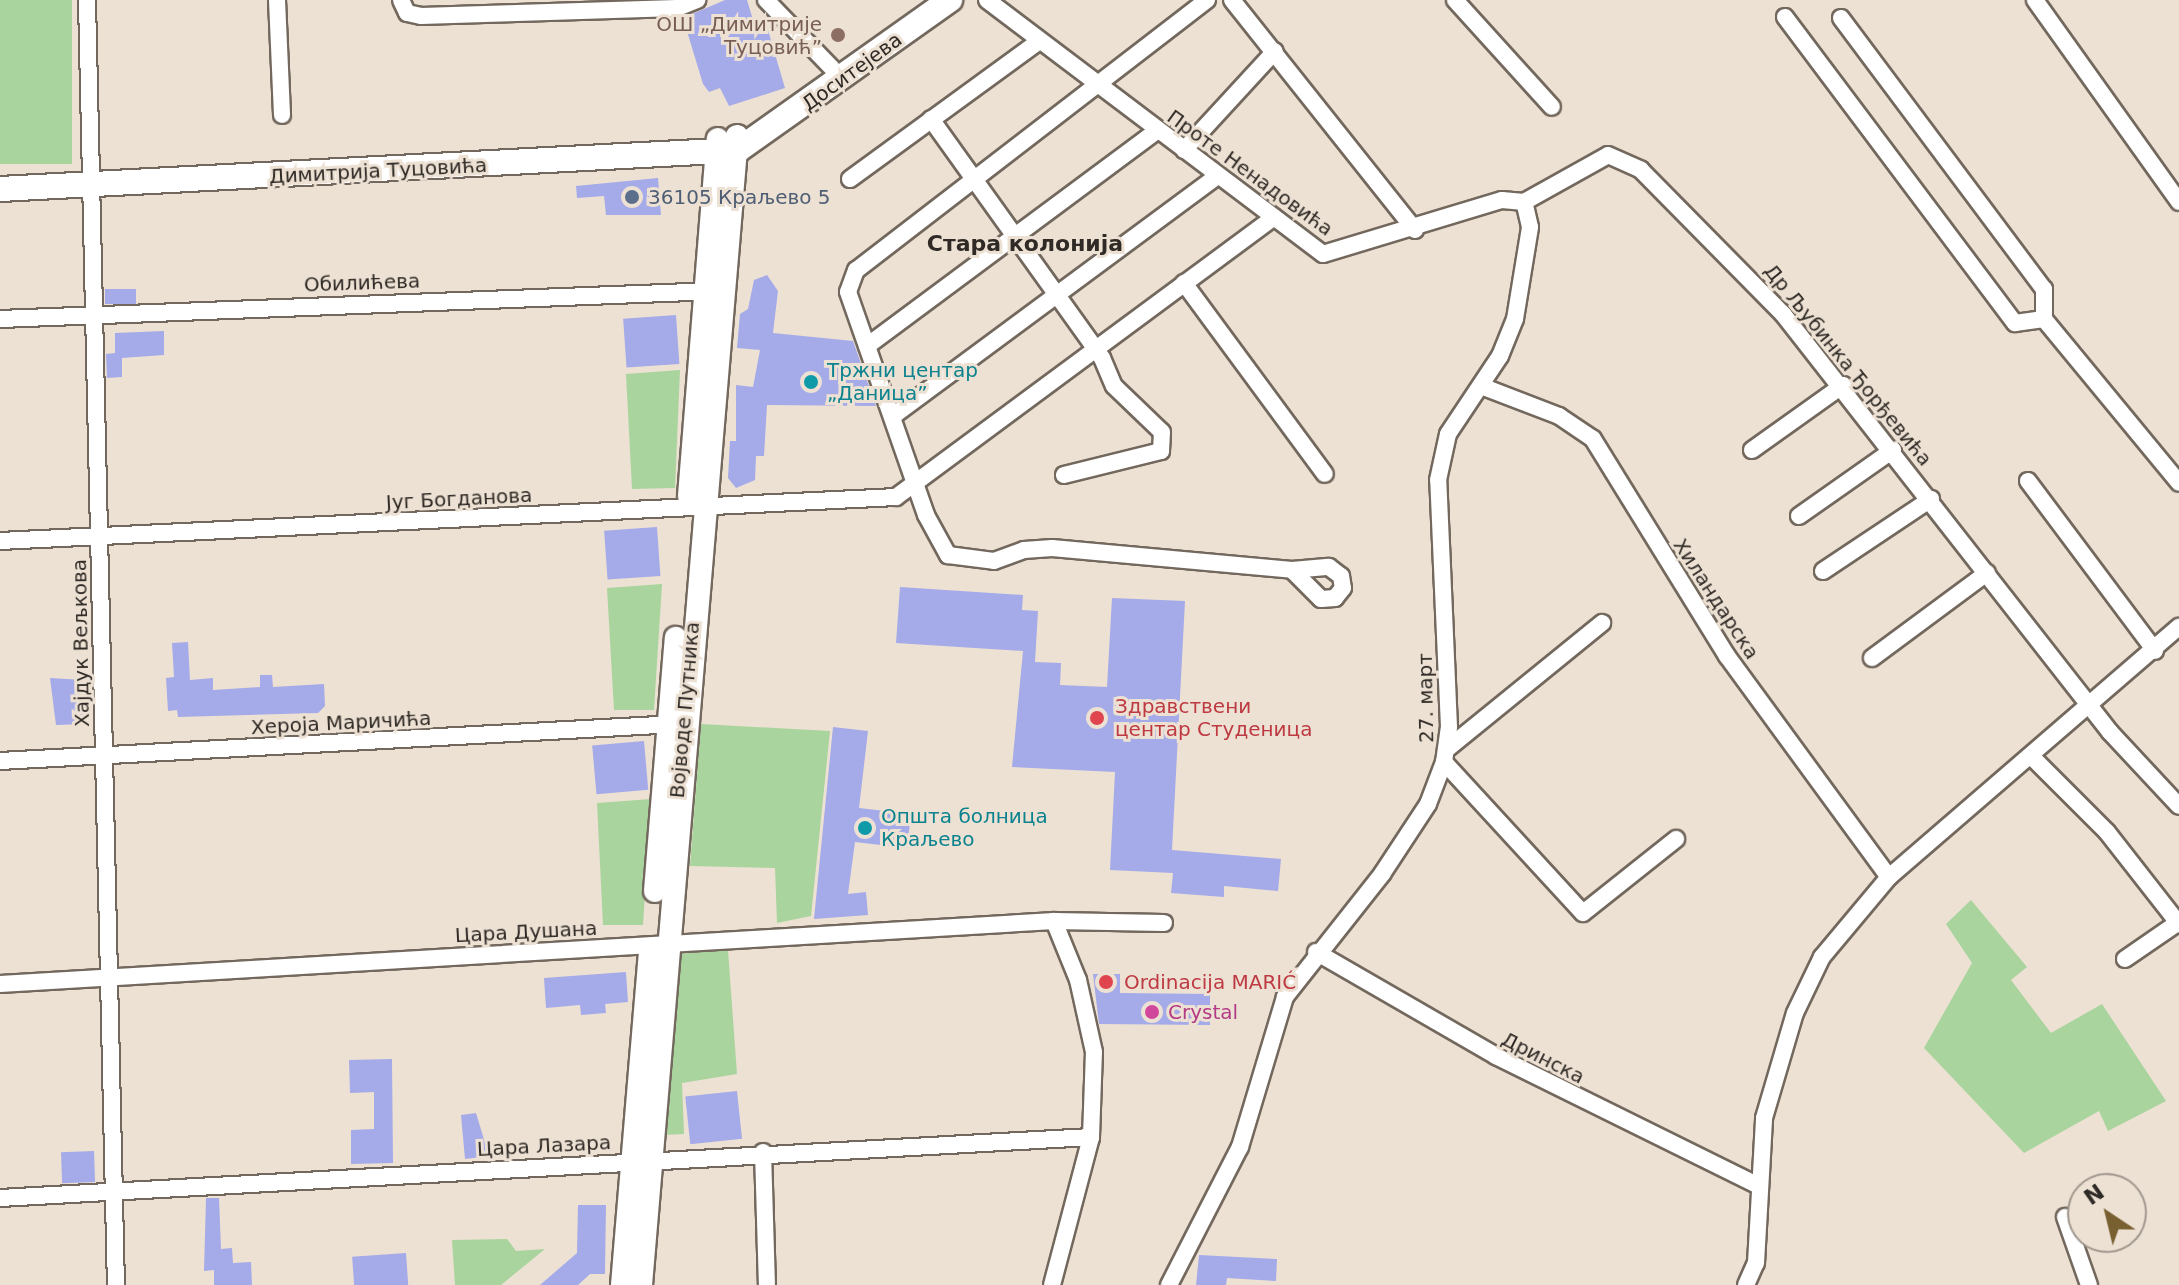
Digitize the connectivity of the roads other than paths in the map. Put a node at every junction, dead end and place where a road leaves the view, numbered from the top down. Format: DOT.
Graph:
graph roads {
  1 [pos="87,0"];
  2 [pos="277,0"];
  3 [pos="401,0"];
  4 [pos="697,0"];
  5 [pos="766,0"];
  6 [pos="924,0"];
  7 [pos="950,0"];
  8 [pos="987,0"];
  9 [pos="1207,0"];
  10 [pos="1232,0"];
  11 [pos="1455,0"];
  12 [pos="2035,0"];
  13 [pos="1785,17"];
  14 [pos="1841,18"];
  15 [pos="1038,42"];
  16 [pos="1275,51"];
  17 [pos="832,68"];
  18 [pos="1097,85"];
  19 [pos="1552,107"];
  20 [pos="282,115"];
  21 [pos="931,119"];
  22 [pos="1157,131"];
  23 [pos="733,144"];
  24 [pos="1184,150"];
  25 [pos="684,157"];
  26 [pos="0,175"];
  27 [pos="1217,176"];
  28 [pos="88,178"];
  29 [pos="850,179"];
  30 [pos="973,179"];
  31 [pos="726,187"];
  32 [pos="0,189"];
  33 [pos="1524,202"];
  34 [pos="2179,202"];
  35 [pos="1274,217"];
  36 [pos="1415,230"];
  37 [pos="1014,236"];
  38 [pos="1184,283"];
  39 [pos="716,291"];
  40 [pos="1056,295"];
  41 [pos="93,313"];
  42 [pos="0,319"];
  43 [pos="2044,319"];
  44 [pos="867,346"];
  45 [pos="1096,351"];
  46 [pos="1843,385"];
  47 [pos="1481,386"];
  48 [pos="893,416"];
  49 [pos="1752,450"];
  50 [pos="1893,450"];
  51 [pos="1325,474"];
  52 [pos="1064,475"];
  53 [pos="2028,481"];
  54 [pos="2179,483"];
  55 [pos="916,487"];
  56 [pos="1931,499"];
  57 [pos="696,508"];
  58 [pos="1799,516"];
  59 [pos="98,536"];
  60 [pos="0,541"];
  61 [pos="1292,570"];
  62 [pos="1823,571"];
  63 [pos="1987,573"];
  64 [pos="1602,623"];
  65 [pos="2179,627"];
  66 [pos="2155,651"];
  67 [pos="1872,658"];
  68 [pos="2089,706"];
  69 [pos="676,724"];
  70 [pos="1446,755"];
  71 [pos="2031,756"];
  72 [pos="103,757"];
  73 [pos="0,761"];
  74 [pos="2179,806"];
  75 [pos="1676,839"];
  76 [pos="1889,877"];
  77 [pos="1054,921"];
  78 [pos="1164,923"];
  79 [pos="2177,924"];
  80 [pos="658,944"];
  81 [pos="1316,952"];
  82 [pos="2125,959"];
  83 [pos="108,977"];
  84 [pos="0,984"];
  85 [pos="1091,1137"];
  86 [pos="763,1152"];
  87 [pos="643,1160"];
  88 [pos="1759,1186"];
  89 [pos="112,1193"];
  90 [pos="0,1198"];
  91 [pos="2065,1217"];
  92 [pos="628,1284"];
  93 [pos="116,1285"];
  94 [pos="767,1285"];
  95 [pos="1052,1285"];
  96 [pos="1169,1285"];
  97 [pos="1746,1285"];
  98 [pos="2089,1285"];
  1 -- 28 [label="street, Хајдук Вељкова"];
  2 -- 20 [label="street"];
  3 -- 4 [label="street"];
  5 -- 17 [label="street, Доситејева"];
  6 -- 17 [label="main road, Доситејева"];
  7 -- 23 [label="main road, Доситејева"];
  8 -- 15 [label="street, Проте Ненадовића"];
  9 -- 18 [label="street"];
  10 -- 16 [label="street"];
  11 -- 19 [label="street"];
  12 -- 34 [label="street"];
  13 -- 43 [label="street"];
  14 -- 43 [label="street"];
  15 -- 18 [label="street, Проте Ненадовића"];
  15 -- 21 [label="street"];
  16 -- 24 [label="street"];
  16 -- 36 [label="street"];
  17 -- 23 [label="main road, Доситејева"];
  18 -- 22 [label="street, Проте Ненадовића"];
  18 -- 30 [label="street"];
  21 -- 29 [label="street"];
  21 -- 30 [label="street"];
  22 -- 24 [label="street, Проте Ненадовића"];
  22 -- 37 [label="street"];
  23 -- 25 [label="main road, Димитрија Туцовића"];
  23 -- 28 [label="main road, Димитрија Туцовића"];
  23 -- 31 [label="main road, Војводе Путника"];
  23 -- 31 [label="main road"];
  24 -- 27 [label="street, Проте Ненадовића"];
  25 -- 28 [label="main road, Димитрија Туцовића"];
  25 -- 31 [label="main road"];
  26 -- 28 [label="main road, Димитрија Туцовића"];
  27 -- 35 [label="street, Проте Ненадовића"];
  27 -- 40 [label="street"];
  28 -- 32 [label="main road, Димитрија Туцовића"];
  28 -- 41 [label="street, Хајдук Вељкова"];
  30 -- 37 [label="street"];
  30 -- 44 [label="street"];
  31 -- 39 [label="main road, Војводе Путника"];
  33 -- 36 [label="street, Проте Ненадовића"];
  33 -- 46 [label="street, Др Љубинка Ђорђевића"];
  33 -- 47 [label="street, 27. март"];
  35 -- 36 [label="street, Проте Ненадовића"];
  35 -- 38 [label="street, Југ Богданова"];
  37 -- 40 [label="street"];
  37 -- 44 [label="street"];
  38 -- 45 [label="street, Југ Богданова"];
  38 -- 51 [label="street"];
  39 -- 41 [label="street, Обилићева"];
  39 -- 57 [label="main road, Војводе Путника"];
  40 -- 45 [label="street"];
  40 -- 48 [label="street"];
  41 -- 42 [label="street, Обилићева"];
  41 -- 59 [label="street, Хајдук Вељкова"];
  43 -- 54 [label="street"];
  44 -- 48 [label="street"];
  45 -- 52 [label="street"];
  45 -- 55 [label="street, Југ Богданова"];
  46 -- 49 [label="street"];
  46 -- 50 [label="street, Др Љубинка Ђорђевића"];
  47 -- 70 [label="street, 27. март"];
  47 -- 76 [label="street, Хиландарска"];
  48 -- 55 [label="street"];
  50 -- 56 [label="street, Др Љубинка Ђорђевића"];
  50 -- 58 [label="street"];
  53 -- 66 [label="street"];
  55 -- 57 [label="street, Југ Богданова"];
  55 -- 61 [label="street"];
  56 -- 62 [label="street"];
  56 -- 63 [label="street, Др Љубинка Ђорђевића"];
  57 -- 59 [label="street, Југ Богданова"];
  57 -- 69 [label="main road, Војводе Путника"];
  59 -- 60 [label="street, Југ Богданова"];
  59 -- 72 [label="street, Хајдук Вељкова"];
  63 -- 67 [label="street"];
  63 -- 68 [label="street, Др Љубинка Ђорђевића"];
  64 -- 70 [label="street"];
  65 -- 66 [label="street"];
  66 -- 68 [label="street"];
  68 -- 71 [label="street"];
  68 -- 74 [label="street, Др Љубинка Ђорђевића"];
  69 -- 72 [label="street, Хероја Маричића"];
  69 -- 80 [label="main road, Војводе Путника"];
  70 -- 75 [label="street"];
  70 -- 81 [label="street, 27. март"];
  71 -- 76 [label="street"];
  71 -- 79 [label="street"];
  72 -- 73 [label="street, Хероја Маричића"];
  72 -- 83 [label="street, Хајдук Вељкова"];
  76 -- 88 [label="street"];
  77 -- 78 [label="street, Цара Душана"];
  77 -- 80 [label="street, Цара Душана"];
  77 -- 85 [label="street"];
  79 -- 82 [label="street"];
  80 -- 83 [label="street, Цара Душана"];
  80 -- 87 [label="main road, Војводе Путника"];
  81 -- 88 [label="street, Дринска"];
  81 -- 96 [label="street, 27. март"];
  83 -- 84 [label="street, Цара Душана"];
  83 -- 89 [label="street, Хајдук Вељкова"];
  85 -- 86 [label="street, Цара Лазара"];
  85 -- 95 [label="street"];
  86 -- 87 [label="street, Цара Лазара"];
  86 -- 94 [label="street"];
  87 -- 89 [label="street, Цара Лазара"];
  87 -- 92 [label="main road, Војводе Путника"];
  88 -- 97 [label="street"];
  89 -- 90 [label="street, Цара Лазара"];
  89 -- 93 [label="street, Хајдук Вељкова"];
  91 -- 98 [label="street"];
}
